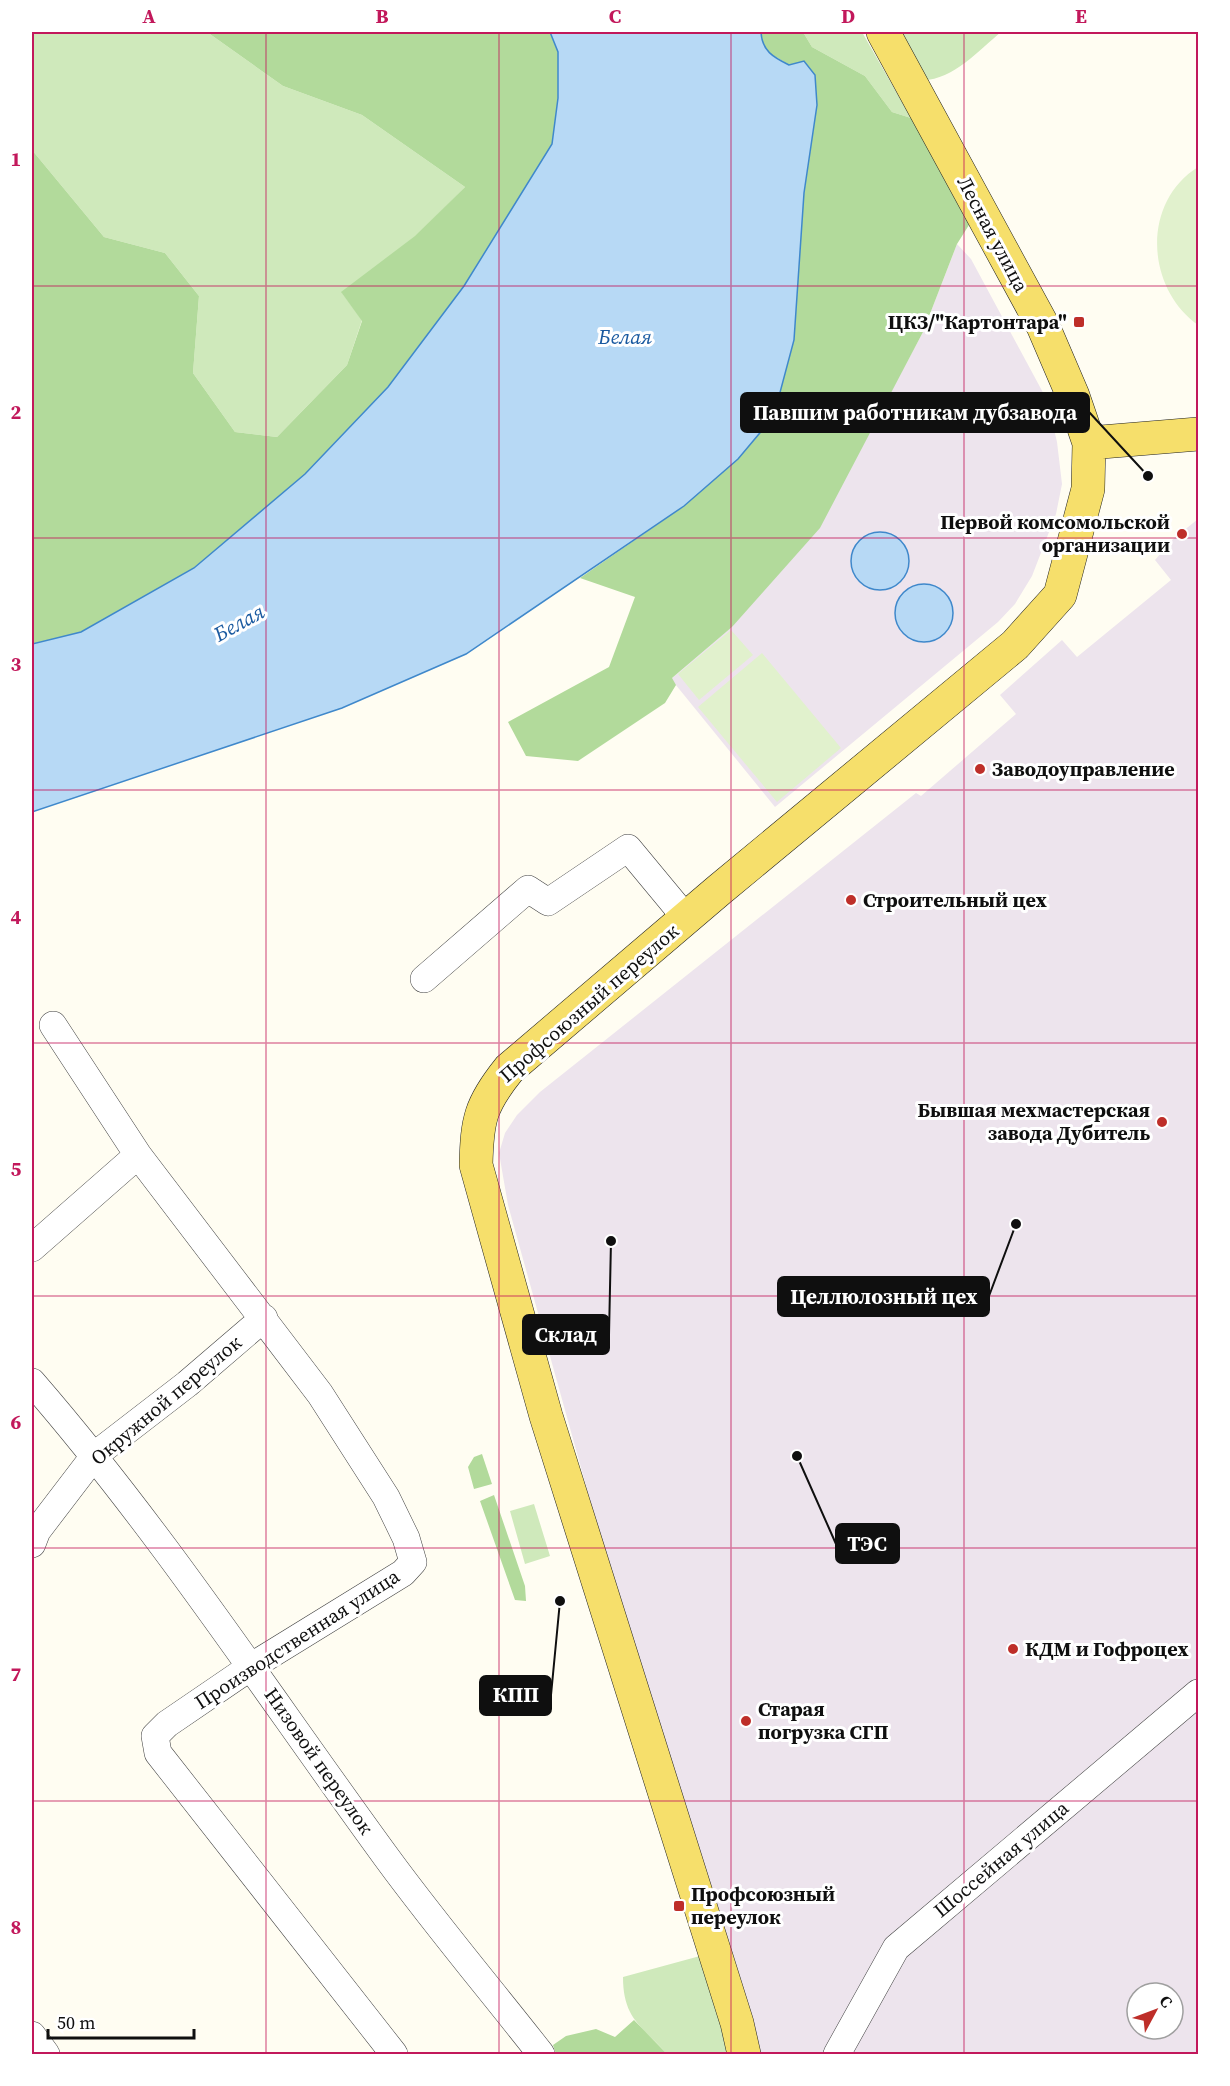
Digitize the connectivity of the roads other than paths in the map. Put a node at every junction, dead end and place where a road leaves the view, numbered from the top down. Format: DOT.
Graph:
graph roads {
  1 [pos="883,32"];
  2 [pos="1198,434"];
  3 [pos="1089,443"];
  4 [pos="686,918"];
  5 [pos="424,979"];
  6 [pos="53,1025"];
  7 [pos="138,1155"];
  8 [pos="32,1248"];
  9 [pos="264,1318"];
  10 [pos="32,1382"];
  11 [pos="95,1455"];
  12 [pos="32,1544"];
  13 [pos="252,1666"];
  14 [pos="1198,1693"];
  15 [pos="32,2035"];
  16 [pos="46,2055"];
  17 [pos="394,2055"];
  18 [pos="541,2055"];
  19 [pos="744,2055"];
  20 [pos="837,2055"];
  1 -- 3 [label="main road, Лесная улица"];
  2 -- 3 [label="main road"];
  3 -- 4 [label="main road, Профсоюзный переулок"];
  4 -- 5 [label="street, Профсоюзный переулок"];
  4 -- 19 [label="main road, Профсоюзный переулок"];
  6 -- 7 [label="street, Производственная улица"];
  7 -- 8 [label="street"];
  7 -- 9 [label="street, Производственная улица"];
  9 -- 11 [label="street, Окружной переулок"];
  9 -- 13 [label="street, Производственная улица"];
  10 -- 11 [label="street, Низовой переулок"];
  11 -- 12 [label="street, Окружной переулок"];
  11 -- 13 [label="street, Низовой переулок"];
  13 -- 17 [label="street, Производственная улица"];
  13 -- 18 [label="street, Низовой переулок"];
  14 -- 20 [label="street, Шоссейная улица"];
  15 -- 16 [label="street"];
}
